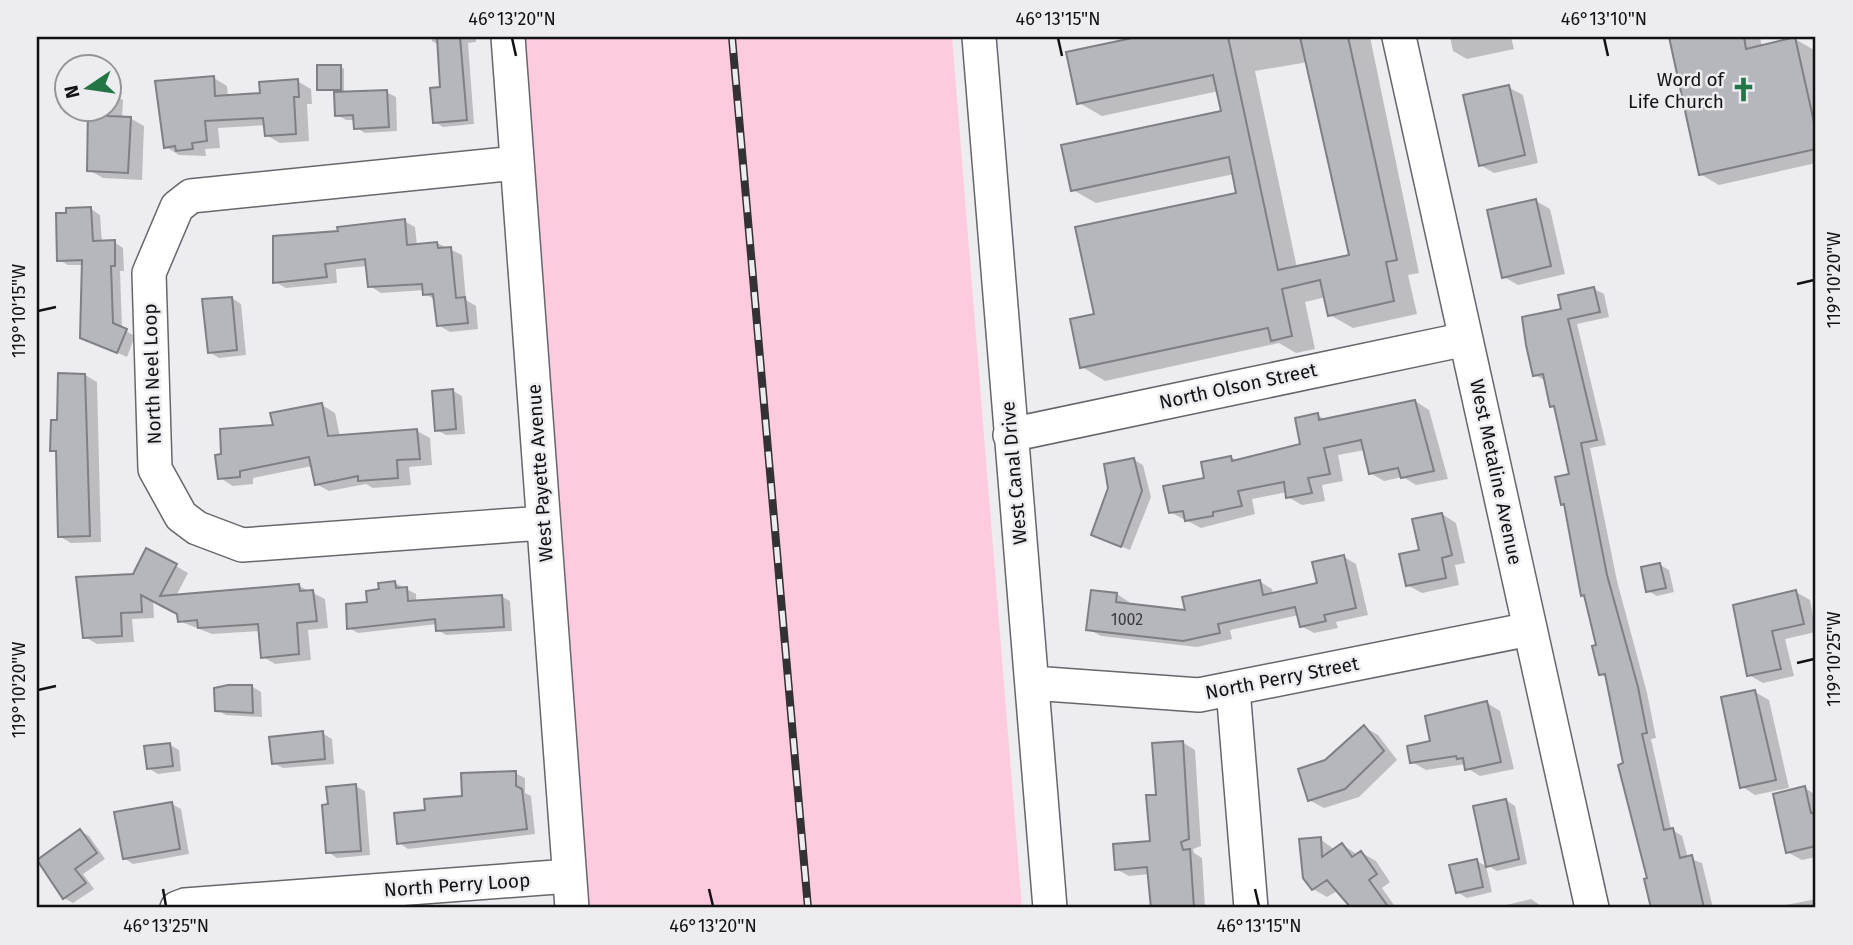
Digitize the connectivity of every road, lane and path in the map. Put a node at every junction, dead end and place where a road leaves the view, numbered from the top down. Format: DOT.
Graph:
graph roads {
  1 [pos="508,37"];
  2 [pos="979,37"];
  3 [pos="1399,37"];
  4 [pos="517,163"];
  5 [pos="1466,339"];
  6 [pos="1010,435"];
  7 [pos="543,523"];
  8 [pos="1530,629"];
  9 [pos="1032,683"];
  10 [pos="1233,690"];
  11 [pos="570,892"];
  12 [pos="177,908"];
  13 [pos="1050,908"];
  14 [pos="1251,908"];
  15 [pos="1592,908"];
  1 -- 4 [label="street, West Payette Avenue"];
  2 -- 6 [label="street, West Canal Drive"];
  3 -- 5 [label="street, West Metaline Avenue"];
  4 -- 7 [label="street, West Payette Avenue"];
  4 -- 7 [label="street, North Neel Loop"];
  5 -- 6 [label="street, North Olson Street"];
  5 -- 8 [label="street, West Metaline Avenue"];
  6 -- 9 [label="street, West Canal Drive"];
  7 -- 11 [label="street, West Payette Avenue"];
  8 -- 10 [label="street, North Perry Street"];
  8 -- 15 [label="street, West Metaline Avenue"];
  9 -- 10 [label="street, North Perry Street"];
  9 -- 13 [label="street, West Canal Drive"];
  10 -- 14 [label="street"];
  11 -- 12 [label="street, North Perry Loop"];
}
